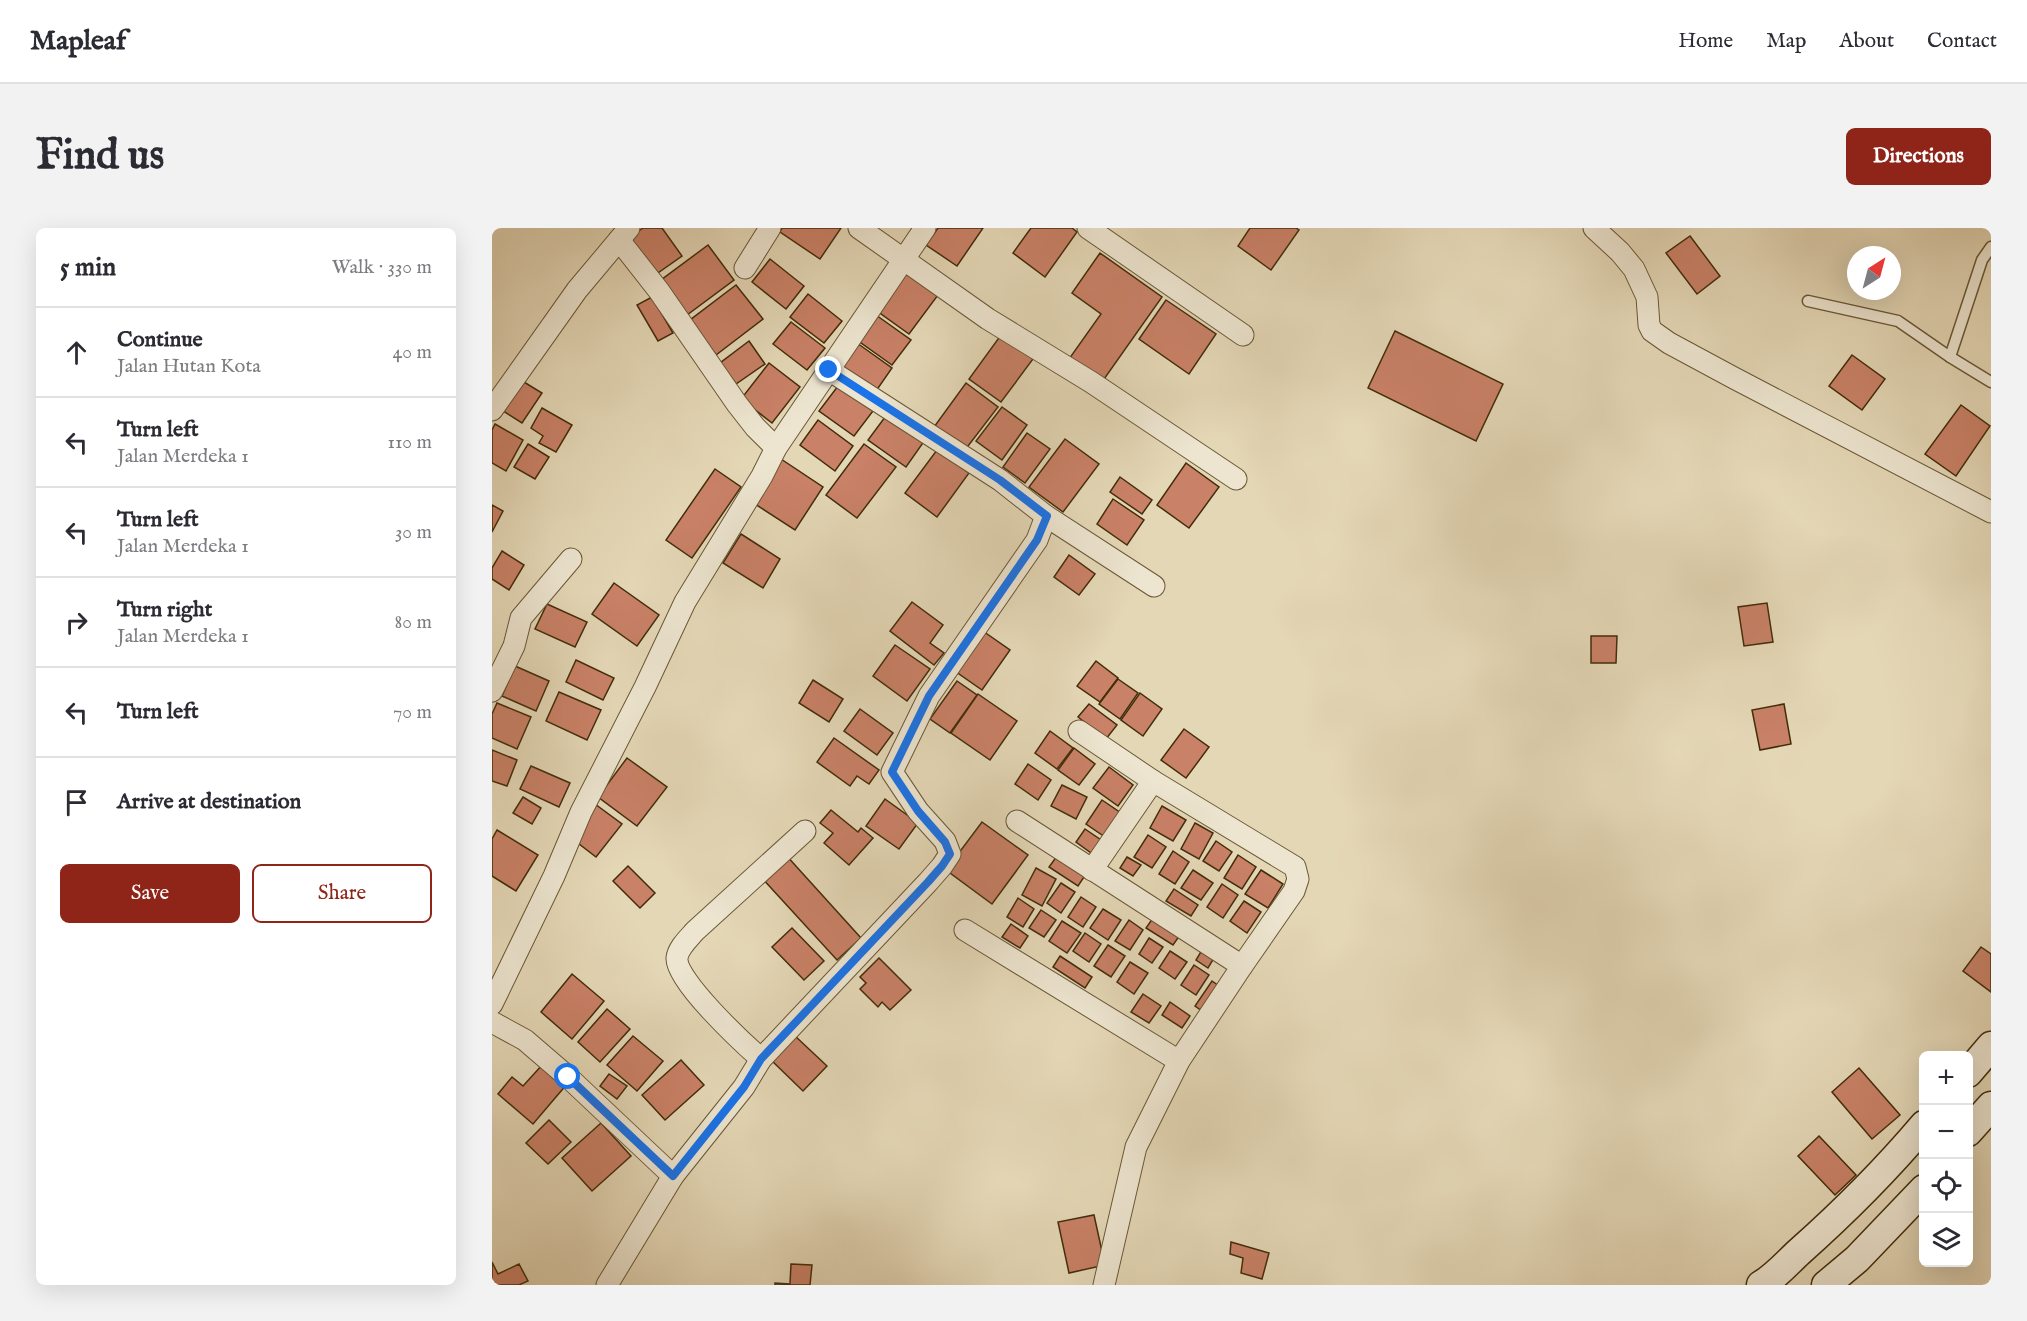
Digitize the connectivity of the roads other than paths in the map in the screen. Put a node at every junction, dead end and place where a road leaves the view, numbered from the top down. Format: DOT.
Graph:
graph roads {
  1 [pos="770,228"];
  2 [pos="859,228"];
  3 [pos="925,228"];
  4 [pos="1088,228"];
  5 [pos="1594,228"];
  6 [pos="624,234"];
  7 [pos="1991,247"];
  8 [pos="903,260"];
  9 [pos="745,268"];
  10 [pos="1808,301"];
  11 [pos="1243,335"];
  12 [pos="1950,357"];
  13 [pos="829,370"];
  14 [pos="1991,382"];
  15 [pos="492,410"];
  16 [pos="776,448"];
  17 [pos="1236,479"];
  18 [pos="1991,512"];
  19 [pos="1047,516"];
  20 [pos="571,559"];
  21 [pos="1154,586"];
  22 [pos="492,691"];
  23 [pos="1079,731"];
  24 [pos="1153,781"];
  25 [pos="1017,821"];
  26 [pos="805,831"];
  27 [pos="1092,870"];
  28 [pos="965,930"];
  29 [pos="1242,966"];
  30 [pos="492,1004"];
  31 [pos="492,1022"];
  32 [pos="1991,1046"];
  33 [pos="761,1059"];
  34 [pos="1179,1061"];
  35 [pos="1973,1066"];
  36 [pos="1991,1106"];
  37 [pos="1973,1126"];
  38 [pos="1919,1130"];
  39 [pos="673,1176"];
  40 [pos="1919,1193"];
  41 [pos="1769,1283"];
  42 [pos="608,1285"];
  43 [pos="1104,1285"];
  44 [pos="1826,1285"];
  1 -- 9 [label="street"];
  2 -- 8 [label="street"];
  3 -- 8 [label="street"];
  4 -- 11 [label="street"];
  5 -- 18 [label="street"];
  6 -- 15 [label="street"];
  6 -- 16 [label="street"];
  7 -- 12 [label="lane"];
  8 -- 13 [label="street"];
  8 -- 17 [label="street"];
  10 -- 12 [label="lane"];
  12 -- 14 [label="lane"];
  13 -- 16 [label="street"];
  13 -- 19 [label="street"];
  16 -- 30 [label="street"];
  19 -- 21 [label="street"];
  19 -- 33 [label="street"];
  20 -- 22 [label="street"];
  23 -- 24 [label="street"];
  24 -- 27 [label="street"];
  24 -- 29 [label="street"];
  25 -- 27 [label="street"];
  26 -- 33 [label="street"];
  27 -- 29 [label="street"];
  28 -- 34 [label="street"];
  29 -- 34 [label="street"];
  31 -- 39 [label="street"];
  32 -- 35 [label="street"];
  33 -- 39 [label="street"];
  34 -- 43 [label="street"];
  36 -- 37 [label="street"];
  38 -- 41 [label="street"];
  39 -- 42 [label="street"];
  40 -- 44 [label="street"];
}
